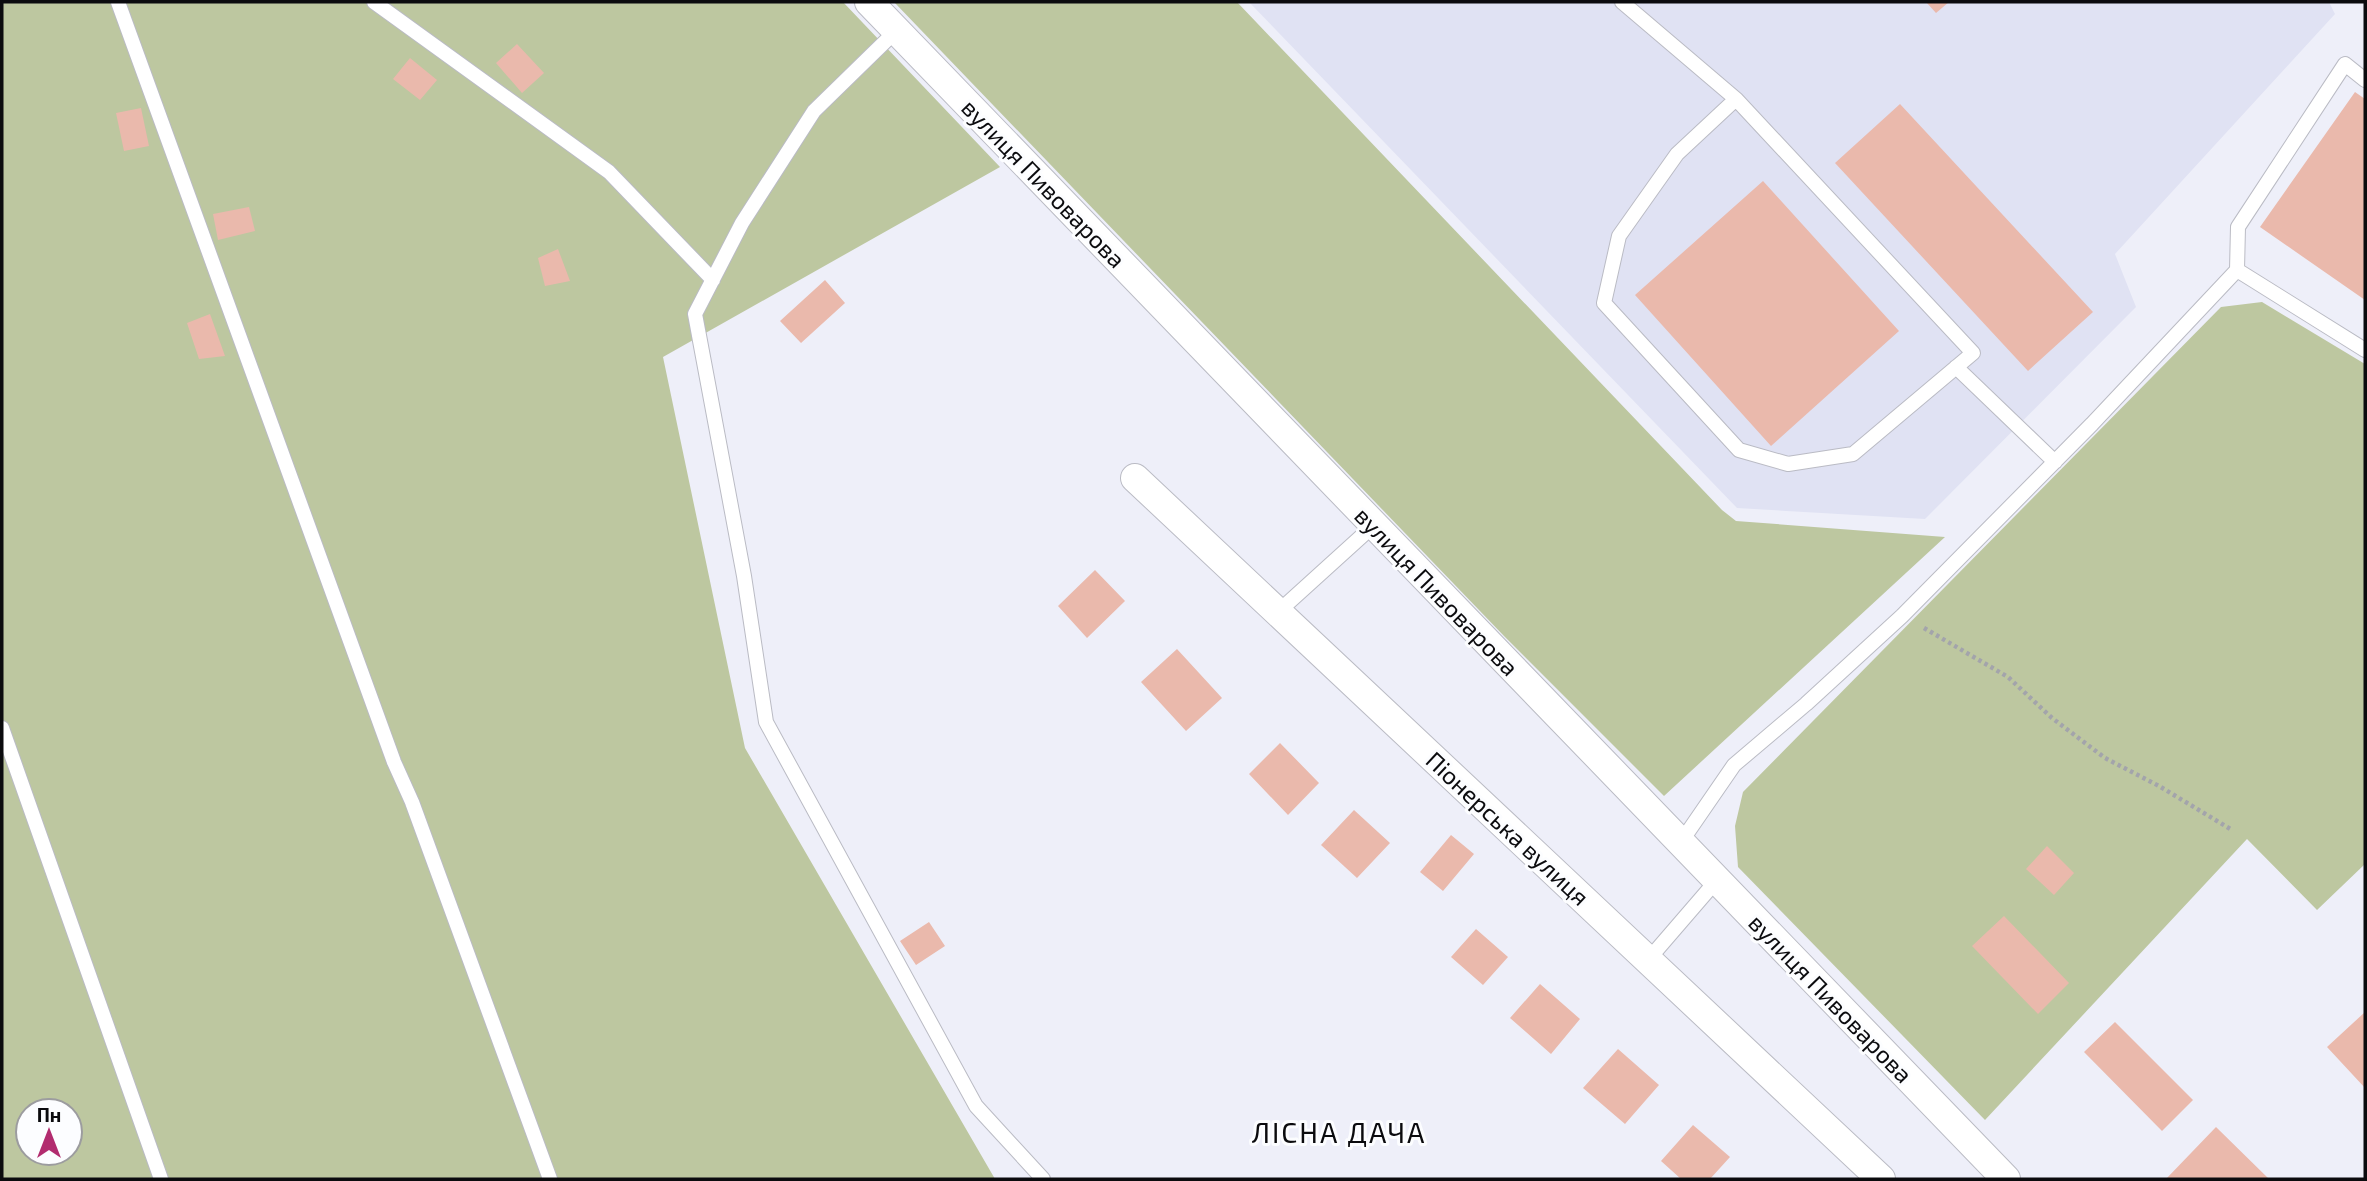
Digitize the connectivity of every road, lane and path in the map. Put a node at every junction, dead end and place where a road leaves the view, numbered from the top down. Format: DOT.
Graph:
graph roads {
  1 [pos="118,2"];
  2 [pos="374,2"];
  3 [pos="869,2"];
  4 [pos="1622,2"];
  5 [pos="897,30"];
  6 [pos="2365,80"];
  7 [pos="1736,99"];
  8 [pos="2237,270"];
  9 [pos="713,280"];
  10 [pos="2365,351"];
  11 [pos="1956,367"];
  12 [pos="2055,462"];
  13 [pos="1135,478"];
  14 [pos="1374,525"];
  15 [pos="1279,612"];
  16 [pos="1902,616"];
  17 [pos="2,728"];
  18 [pos="2232,830"];
  19 [pos="1681,842"];
  20 [pos="1717,880"];
  21 [pos="1648,960"];
  22 [pos="161,1179"];
  23 [pos="550,1179"];
  24 [pos="1043,1179"];
  25 [pos="1881,1179"];
  26 [pos="2006,1179"];
  1 -- 23 [label="lane"];
  2 -- 9 [label="lane"];
  3 -- 5 [label="street, вулиця Пивоварова"];
  4 -- 7 [label="lane"];
  5 -- 9 [label="lane"];
  5 -- 14 [label="street, вулиця Пивоварова"];
  6 -- 8 [label="lane"];
  7 -- 11 [label="lane"];
  7 -- 11 [label="lane"];
  8 -- 10 [label="lane"];
  8 -- 12 [label="lane"];
  9 -- 24 [label="lane"];
  11 -- 12 [label="lane"];
  12 -- 16 [label="lane"];
  13 -- 15 [label="street, Піонерська вулиця"];
  14 -- 15 [label="lane"];
  14 -- 19 [label="street, вулиця Пивоварова"];
  15 -- 21 [label="street, Піонерська вулиця"];
  16 -- 18 [label="path"];
  16 -- 19 [label="lane"];
  17 -- 22 [label="lane"];
  19 -- 20 [label="street, вулиця Пивоварова"];
  20 -- 21 [label="lane"];
  20 -- 26 [label="street, вулиця Пивоварова"];
  21 -- 25 [label="street, Піонерська вулиця"];
}
